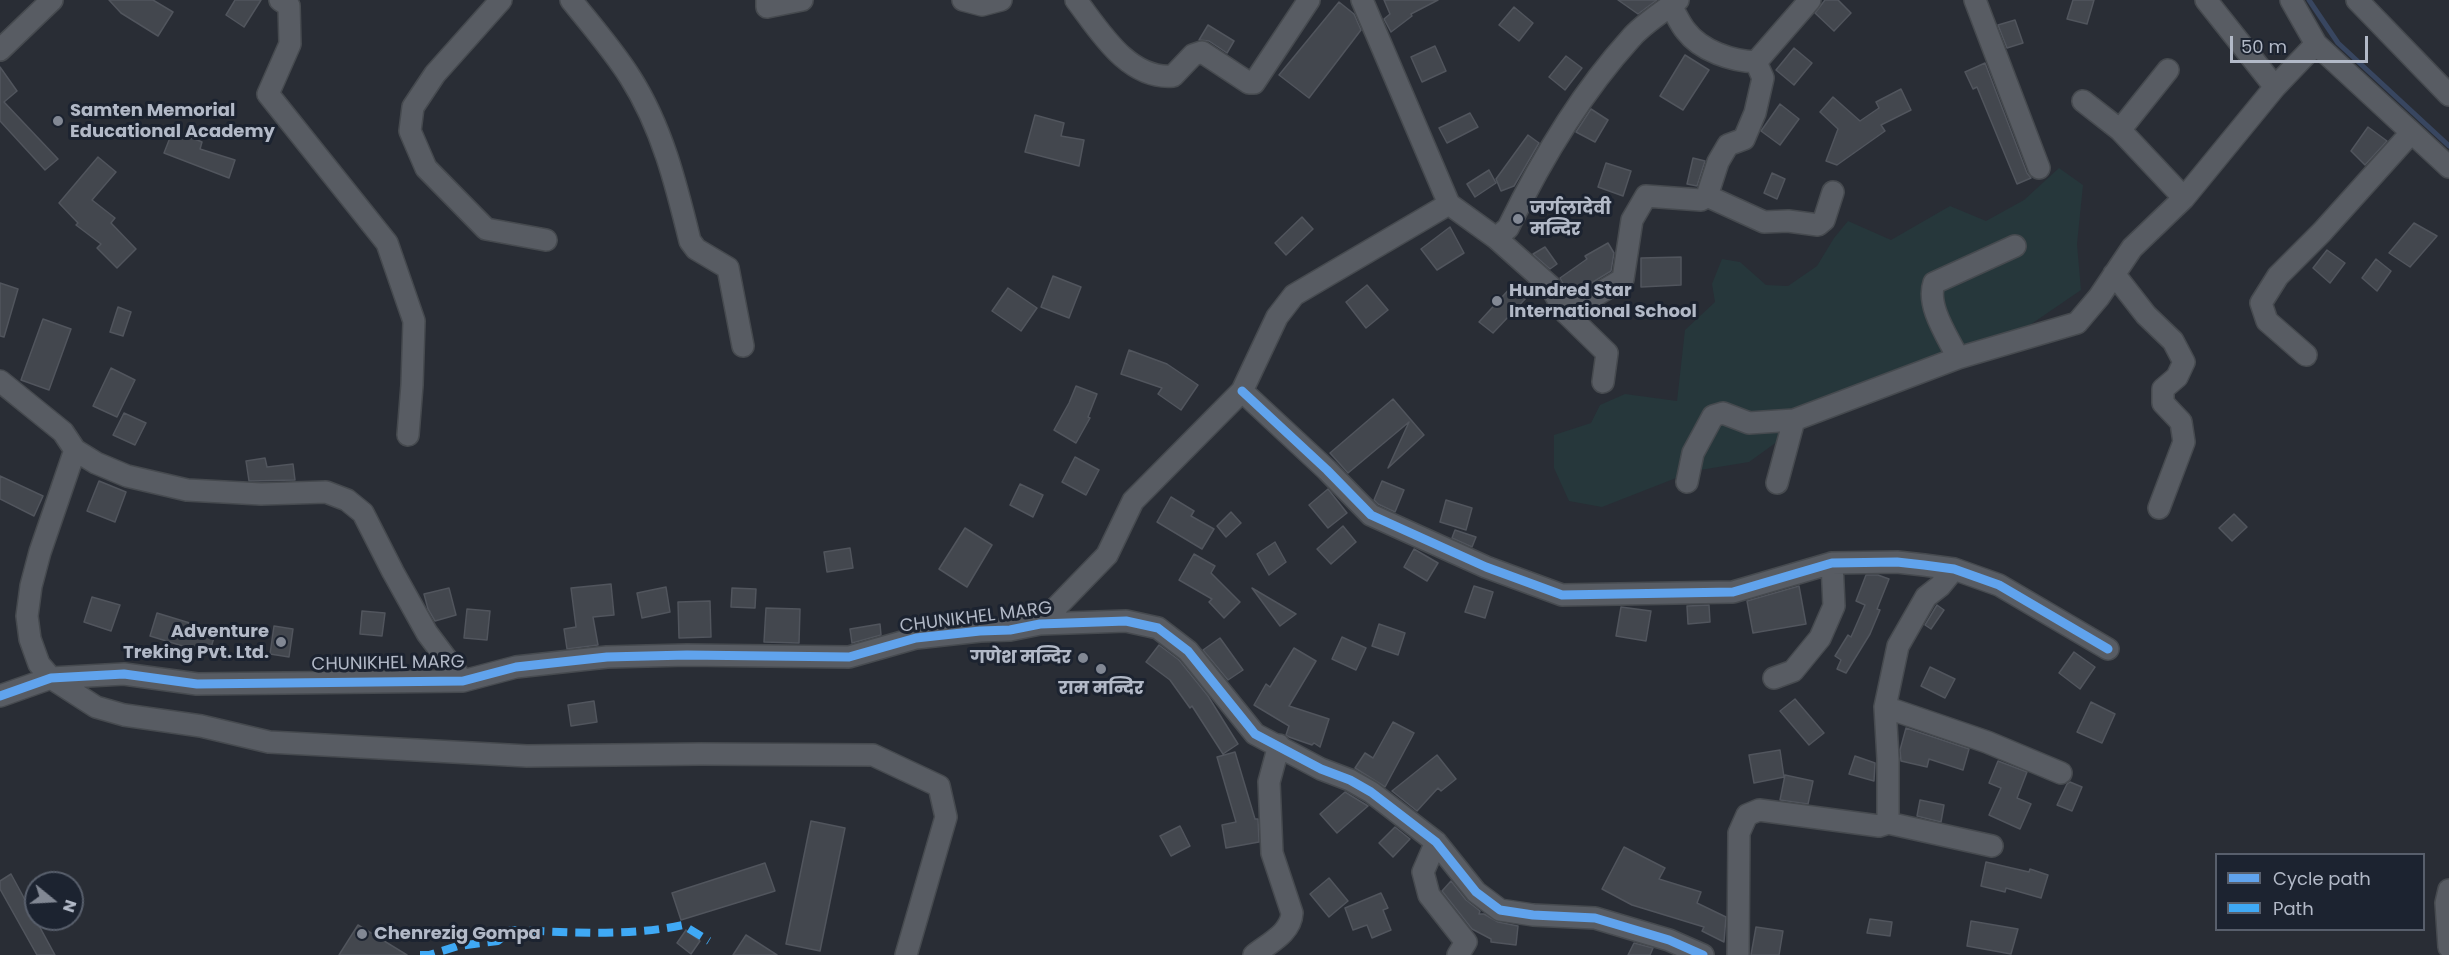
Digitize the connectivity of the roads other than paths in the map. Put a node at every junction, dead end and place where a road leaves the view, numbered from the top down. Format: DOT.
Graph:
graph roads {
  1 [pos="52,0"];
  2 [pos="280,0"];
  3 [pos="501,0"];
  4 [pos="572,0"];
  5 [pos="767,0"];
  6 [pos="802,0"];
  7 [pos="963,0"];
  8 [pos="1001,0"];
  9 [pos="1076,0"];
  10 [pos="1308,0"];
  11 [pos="1362,0"];
  12 [pos="1810,0"];
  13 [pos="1975,0"];
  14 [pos="2206,0"];
  15 [pos="2291,0"];
  16 [pos="2357,0"];
  17 [pos="1675,3"];
  18 [pos="2316,44"];
  19 [pos="0,50"];
  20 [pos="1756,62"];
  21 [pos="2168,70"];
  22 [pos="2275,87"];
  23 [pos="2449,95"];
  24 [pos="2083,101"];
  25 [pos="2120,130"];
  26 [pos="2411,133"];
  27 [pos="2449,167"];
  28 [pos="2039,168"];
  29 [pos="1833,192"];
  30 [pos="1707,196"];
  31 [pos="2184,198"];
  32 [pos="1449,204"];
  33 [pos="1496,238"];
  34 [pos="546,240"];
  35 [pos="2014,246"];
  36 [pos="2114,274"];
  37 [pos="1566,313"];
  38 [pos="743,346"];
  39 [pos="2306,355"];
  40 [pos="1958,358"];
  41 [pos="0,381"];
  42 [pos="1604,382"];
  43 [pos="1242,391"];
  44 [pos="1794,420"];
  45 [pos="408,435"];
  46 [pos="75,450"];
  47 [pos="1686,482"];
  48 [pos="1777,483"];
  49 [pos="2159,508"];
  50 [pos="1832,563"];
  51 [pos="1954,569"];
  52 [pos="1040,624"];
  53 [pos="2108,649"];
  54 [pos="51,678"];
  55 [pos="1774,678"];
  56 [pos="463,681"];
  57 [pos="0,696"];
  58 [pos="1885,707"];
  59 [pos="1280,745"];
  60 [pos="2061,773"];
  61 [pos="1888,823"];
  62 [pos="1436,843"];
  63 [pos="1992,846"];
  64 [pos="2449,890"];
  65 [pos="2449,947"];
  66 [pos="906,955"];
  67 [pos="1254,955"];
  68 [pos="1458,955"];
  69 [pos="1703,955"];
  70 [pos="1738,955"];
  1 -- 19 [label="street"];
  2 -- 45 [label="street"];
  3 -- 34 [label="street"];
  4 -- 38 [label="street"];
  5 -- 6 [label="street"];
  7 -- 8 [label="street"];
  9 -- 10 [label="street"];
  11 -- 32 [label="street"];
  12 -- 20 [label="street"];
  13 -- 28 [label="street"];
  14 -- 22 [label="street"];
  15 -- 18 [label="street"];
  16 -- 23 [label="street"];
  17 -- 20 [label="street"];
  17 -- 33 [label="street"];
  18 -- 22 [label="street"];
  18 -- 26 [label="street"];
  20 -- 30 [label="street"];
  21 -- 25 [label="street"];
  22 -- 31 [label="street"];
  24 -- 25 [label="street"];
  25 -- 31 [label="street"];
  26 -- 27 [label="street"];
  26 -- 39 [label="street"];
  29 -- 30 [label="street"];
  30 -- 37 [label="street"];
  31 -- 36 [label="street"];
  32 -- 33 [label="street"];
  32 -- 43 [label="street"];
  33 -- 37 [label="street"];
  35 -- 40 [label="street"];
  36 -- 40 [label="street"];
  36 -- 49 [label="street"];
  37 -- 42 [label="street"];
  40 -- 44 [label="street"];
  41 -- 46 [label="street"];
  43 -- 50 [label="street"];
  43 -- 52 [label="street"];
  44 -- 47 [label="street"];
  44 -- 48 [label="street"];
  46 -- 54 [label="street"];
  46 -- 56 [label="street"];
  50 -- 51 [label="street"];
  50 -- 55 [label="street"];
  51 -- 53 [label="street"];
  51 -- 58 [label="street"];
  52 -- 56 [label="street, CHUNIKHEL MARG"];
  52 -- 59 [label="street, CHUNIKHEL MARG"];
  54 -- 56 [label="street, CHUNIKHEL MARG"];
  54 -- 57 [label="street, CHUNIKHEL MARG"];
  54 -- 66 [label="street"];
  58 -- 60 [label="street"];
  58 -- 61 [label="street"];
  59 -- 62 [label="street, CHUNIKHEL MARG"];
  59 -- 67 [label="street"];
  61 -- 63 [label="street"];
  61 -- 70 [label="street"];
  62 -- 68 [label="street"];
  62 -- 69 [label="street, CHUNIKHEL MARG"];
  64 -- 65 [label="street"];
}
